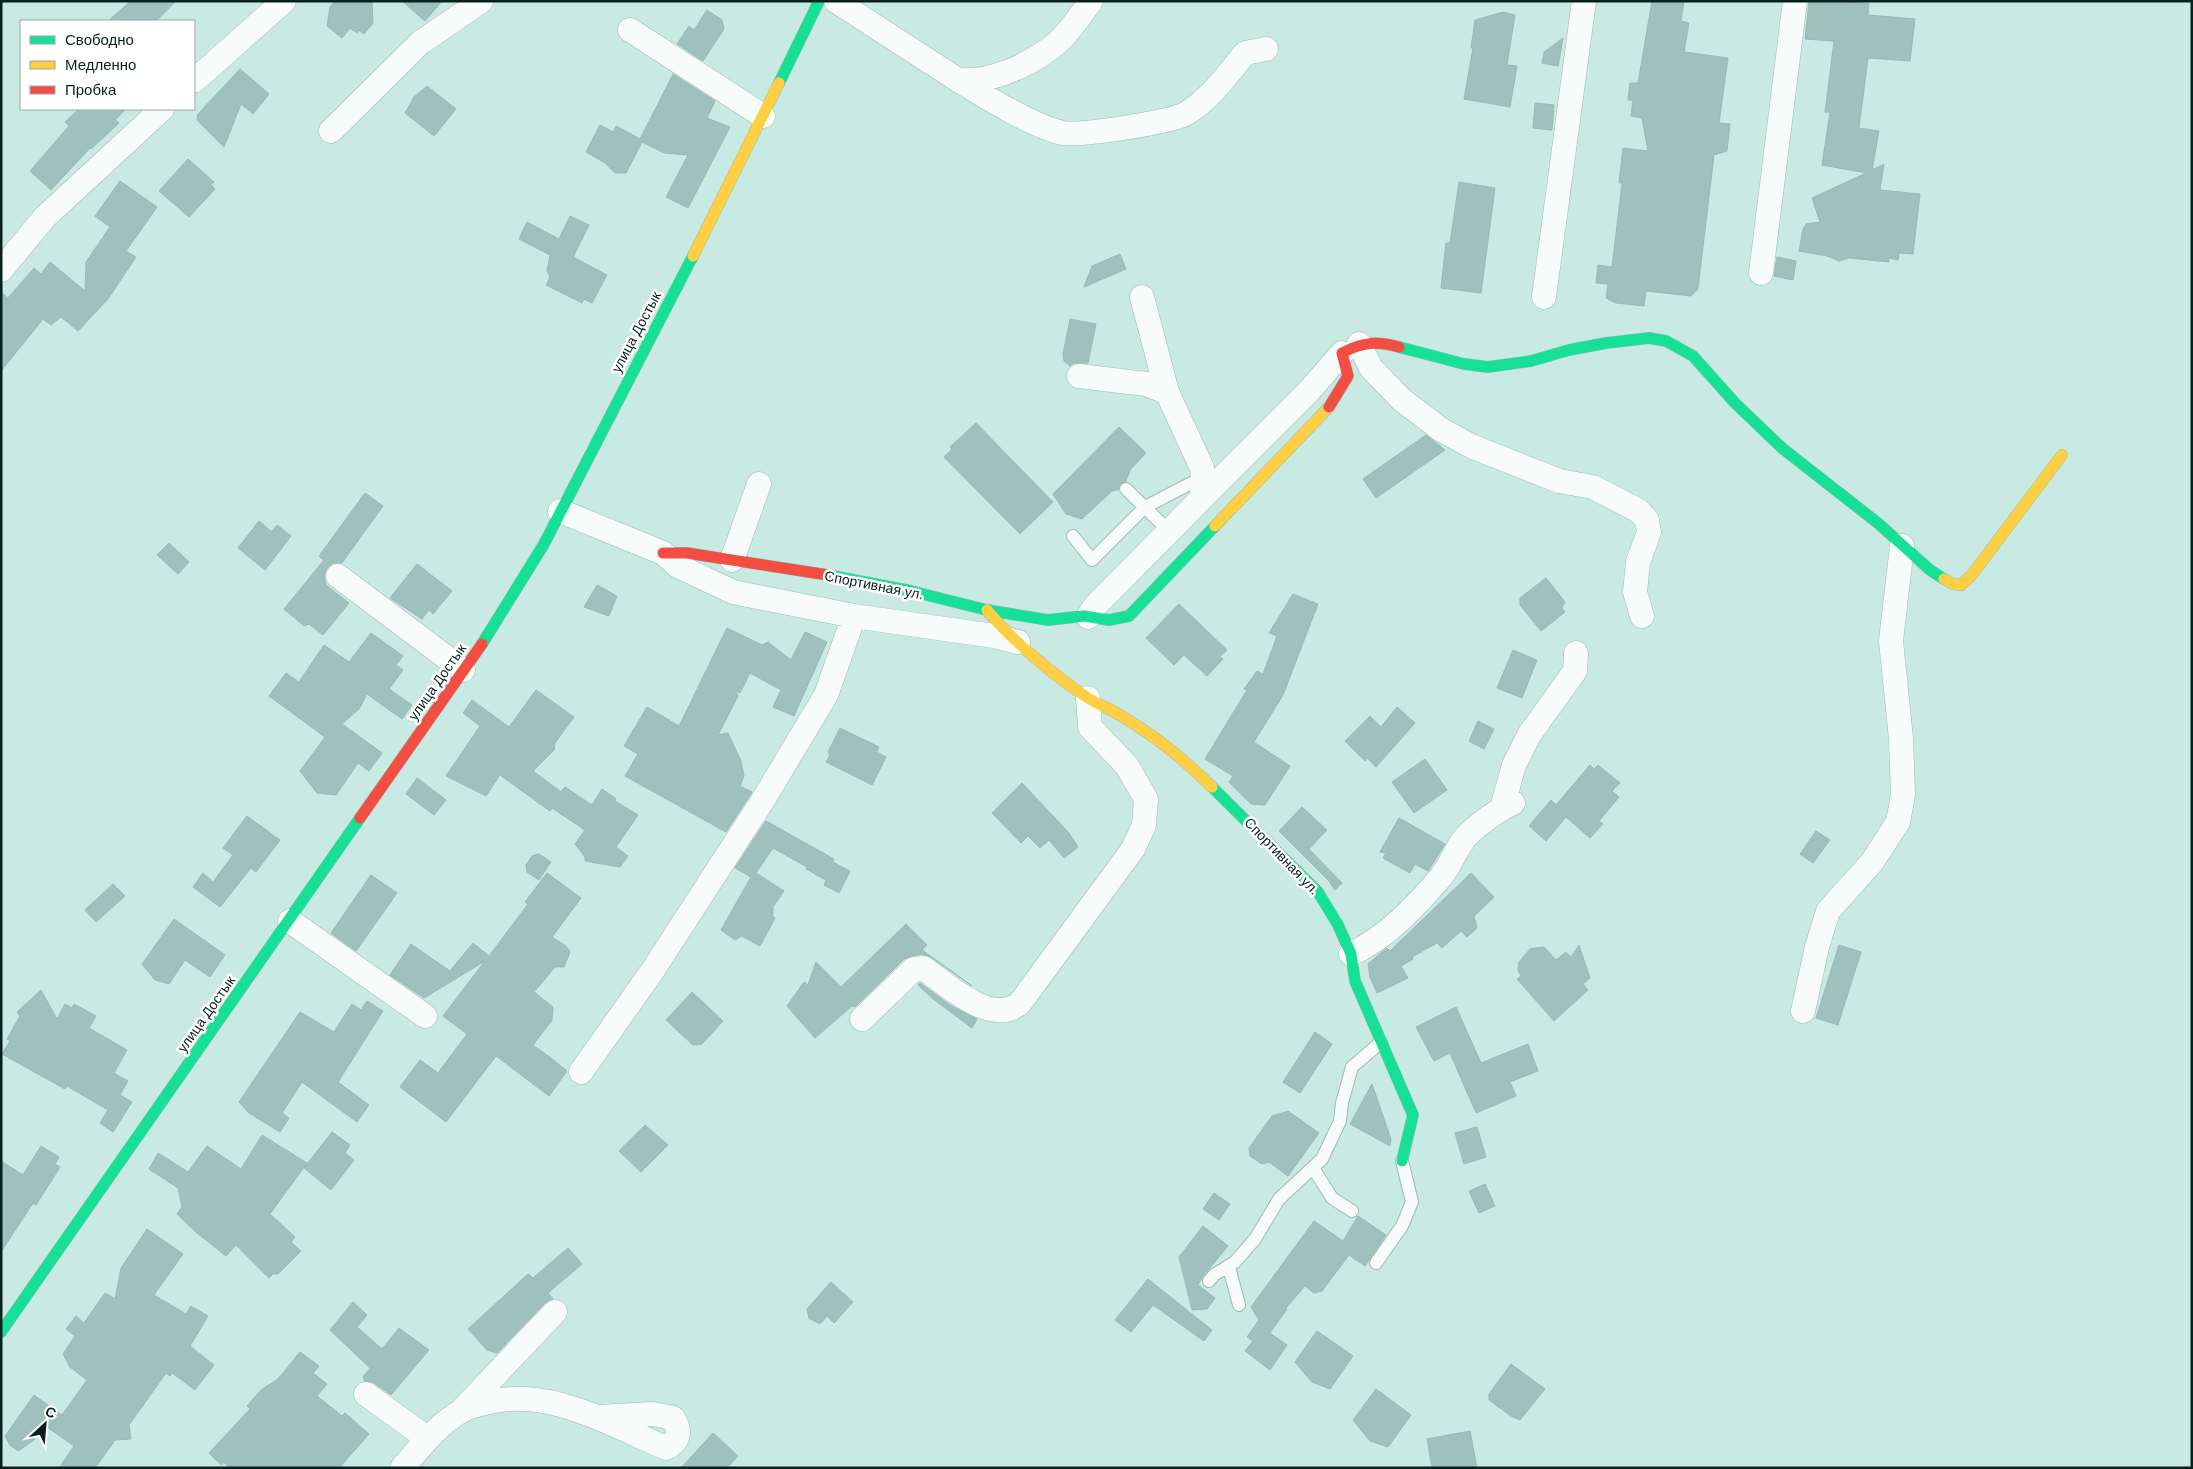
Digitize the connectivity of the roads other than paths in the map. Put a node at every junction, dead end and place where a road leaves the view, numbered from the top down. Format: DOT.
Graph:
graph roads {
  1 [pos="284,1"];
  2 [pos="481,1"];
  3 [pos="819,1"];
  4 [pos="836,1"];
  5 [pos="1091,1"];
  6 [pos="1584,1"];
  7 [pos="1795,1"];
  8 [pos="630,30"];
  9 [pos="1266,49"];
  10 [pos="195,79"];
  11 [pos="958,80"];
  12 [pos="161,110"];
  13 [pos="763,116"];
  14 [pos="331,131"];
  15 [pos="1,270"];
  16 [pos="1761,273"];
  17 [pos="1142,297"];
  18 [pos="1544,297"];
  19 [pos="1350,349"];
  20 [pos="1079,376"];
  21 [pos="1167,392"];
  22 [pos="2062,455"];
  23 [pos="759,484"];
  24 [pos="1201,488"];
  25 [pos="1126,489"];
  26 [pos="1145,507"];
  27 [pos="560,511"];
  28 [pos="1169,531"];
  29 [pos="1073,536"];
  30 [pos="1902,546"];
  31 [pos="664,553"];
  32 [pos="732,560"];
  33 [pos="338,576"];
  34 [pos="987,610"];
  35 [pos="854,616"];
  36 [pos="1642,616"];
  37 [pos="1086,617"];
  38 [pos="1018,642"];
  39 [pos="1576,653"];
  40 [pos="463,670"];
  41 [pos="1088,698"];
  42 [pos="290,921"];
  43 [pos="1351,954"];
  44 [pos="1803,1011"];
  45 [pos="425,1016"];
  46 [pos="862,1020"];
  47 [pos="1381,1042"];
  48 [pos="581,1072"];
  49 [pos="1402,1161"];
  50 [pos="1312,1168"];
  51 [pos="1352,1211"];
  52 [pos="1376,1263"];
  53 [pos="1229,1267"];
  54 [pos="1209,1281"];
  55 [pos="1239,1305"];
  56 [pos="556,1312"];
  57 [pos="1,1332"];
  58 [pos="366,1394"];
  59 [pos="463,1409"];
  60 [pos="597,1417"];
  61 [pos="428,1439"];
  62 [pos="402,1468"];
  1 -- 10 [label="street"];
  2 -- 14 [label="street"];
  3 -- 13 [label="street, улица Достык"];
  4 -- 11 [label="street"];
  5 -- 11 [label="street"];
  6 -- 18 [label="street"];
  7 -- 16 [label="street"];
  8 -- 13 [label="street"];
  9 -- 11 [label="street"];
  12 -- 15 [label="street"];
  13 -- 27 [label="street, улица Достык"];
  17 -- 21 [label="street"];
  19 -- 24 [label="street"];
  19 -- 30 [label="street"];
  19 -- 36 [label="street"];
  19 -- 37 [label="street, Спортивная ул."];
  20 -- 21 [label="street"];
  21 -- 24 [label="street"];
  22 -- 30 [label="street"];
  23 -- 32 [label="street"];
  24 -- 26 [label="lane"];
  24 -- 28 [label="street"];
  25 -- 26 [label="lane"];
  26 -- 28 [label="lane"];
  26 -- 29 [label="lane"];
  27 -- 31 [label="street, Спортивная ул."];
  27 -- 40 [label="street, улица Достык"];
  28 -- 37 [label="street"];
  30 -- 44 [label="street"];
  31 -- 32 [label="street, Спортивная ул."];
  31 -- 35 [label="street, Спортивная ул."];
  32 -- 34 [label="street, Спортивная ул."];
  33 -- 40 [label="street"];
  34 -- 37 [label="street, Спортивная ул."];
  34 -- 38 [label="street, Спортивная ул."];
  35 -- 38 [label="street, Спортивная ул."];
  35 -- 48 [label="street"];
  38 -- 41 [label="street, Спортивная ул."];
  39 -- 43 [label="street"];
  40 -- 42 [label="street, улица Достык"];
  41 -- 43 [label="street, Спортивная ул."];
  41 -- 46 [label="street"];
  42 -- 45 [label="street"];
  42 -- 57 [label="street, улица Достык"];
  43 -- 47 [label="street, Спортивная ул."];
  47 -- 49 [label="street, Спортивная ул."];
  47 -- 50 [label="lane"];
  49 -- 52 [label="lane"];
  50 -- 51 [label="lane"];
  50 -- 53 [label="lane"];
  53 -- 54 [label="lane"];
  53 -- 55 [label="lane"];
  56 -- 59 [label="street"];
  58 -- 61 [label="street"];
  59 -- 60 [label="street"];
  59 -- 61 [label="street"];
  61 -- 62 [label="street"];
}
